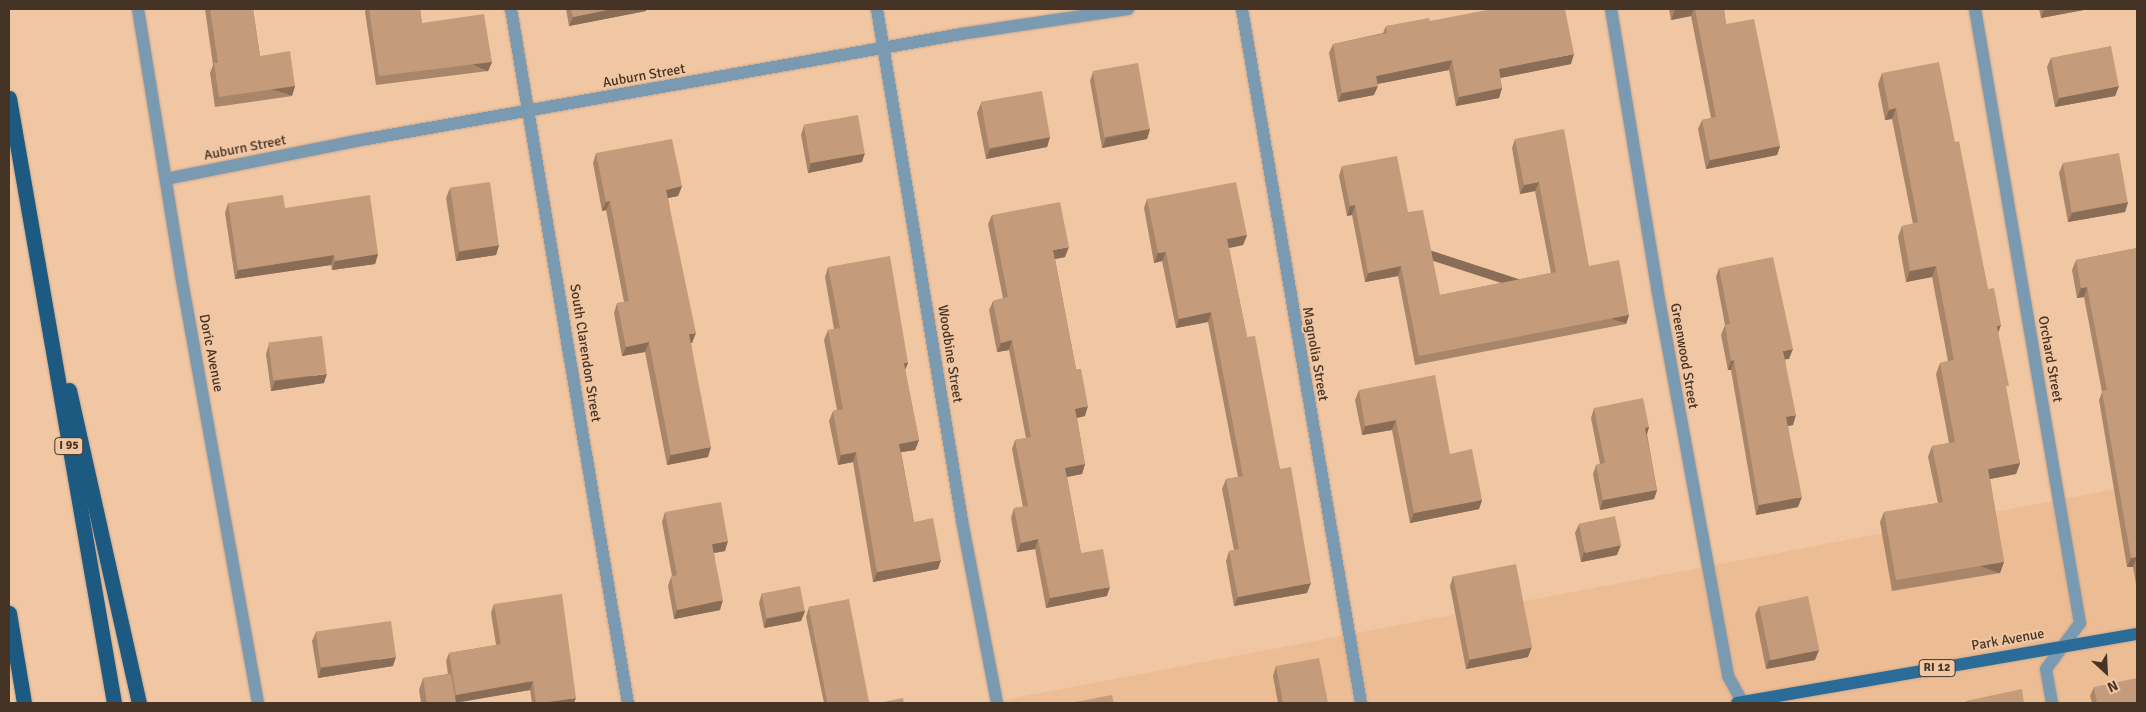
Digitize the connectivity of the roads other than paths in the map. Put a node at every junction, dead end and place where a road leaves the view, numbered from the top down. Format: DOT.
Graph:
graph roads {
  1 [pos="138,9"];
  2 [pos="511,9"];
  3 [pos="878,9"];
  4 [pos="1128,9"];
  5 [pos="1242,9"];
  6 [pos="1612,9"];
  7 [pos="1975,9"];
  8 [pos="884,48"];
  9 [pos="9,98"];
  10 [pos="530,112"];
  11 [pos="166,179"];
  12 [pos="24,188"];
  13 [pos="9,613"];
  14 [pos="2137,634"];
  15 [pos="2062,645"];
  16 [pos="24,703"];
  17 [pos="114,703"];
  18 [pos="139,703"];
  19 [pos="258,703"];
  20 [pos="628,703"];
  21 [pos="997,703"];
  22 [pos="1362,703"];
  23 [pos="1741,703"];
  24 [pos="2052,703"];
  1 -- 11 [label="street, Doric Avenue"];
  2 -- 10 [label="street, South Clarendon Street"];
  3 -- 8 [label="street, Woodbine Street"];
  4 -- 8 [label="street, Auburn Street"];
  5 -- 22 [label="street, Magnolia Street"];
  6 -- 23 [label="street, Greenwood Street"];
  7 -- 15 [label="street, Orchard Street"];
  8 -- 10 [label="street, Auburn Street"];
  8 -- 21 [label="street, Woodbine Street"];
  9 -- 12 [label="highway, I 95"];
  10 -- 11 [label="street, Auburn Street"];
  10 -- 20 [label="street, South Clarendon Street"];
  11 -- 19 [label="street, Doric Avenue"];
  12 -- 17 [label="highway, I 95"];
  12 -- 18 [label="highway"];
  13 -- 16 [label="highway"];
  14 -- 15 [label="main road, Park Avenue / RI 12"];
  15 -- 23 [label="main road, Park Avenue / RI 12"];
  15 -- 24 [label="street, Orchard Street"];
}
